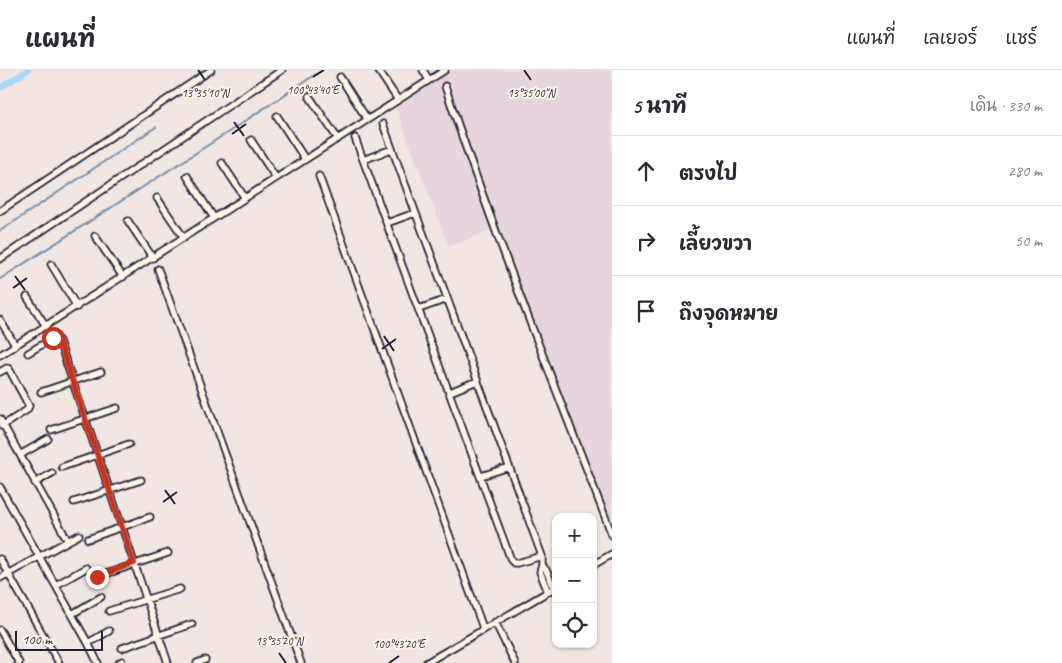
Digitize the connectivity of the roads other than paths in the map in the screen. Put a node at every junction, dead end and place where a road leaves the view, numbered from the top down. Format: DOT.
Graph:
graph roads {
  1 [pos="211,70"];
  2 [pos="282,70"];
  3 [pos="378,70"];
  4 [pos="423,70"];
  5 [pos="445,70"];
  6 [pos="340,77"];
  7 [pos="429,80"];
  8 [pos="445,86"];
  9 [pos="309,96"];
  10 [pos="398,100"];
  11 [pos="277,116"];
  12 [pos="368,119"];
  13 [pos="383,124"];
  14 [pos="355,138"];
  15 [pos="338,139"];
  16 [pos="251,140"];
  17 [pos="392,149"];
  18 [pos="305,159"];
  19 [pos="363,160"];
  20 [pos="222,163"];
  21 [pos="187,176"];
  22 [pos="320,176"];
  23 [pos="276,178"];
  24 [pos="157,198"];
  25 [pos="245,198"];
  26 [pos="0,211"];
  27 [pos="415,213"];
  28 [pos="214,218"];
  29 [pos="128,221"];
  30 [pos="387,223"];
  31 [pos="95,236"];
  32 [pos="184,238"];
  33 [pos="153,258"];
  34 [pos="0,259"];
  35 [pos="51,264"];
  36 [pos="158,269"];
  37 [pos="123,277"];
  38 [pos="27,297"];
  39 [pos="447,299"];
  40 [pos="77,307"];
  41 [pos="419,309"];
  42 [pos="0,320"];
  43 [pos="46,326"];
  44 [pos="16,345"];
  45 [pos="28,353"];
  46 [pos="0,355"];
  47 [pos="0,372"];
  48 [pos="101,372"];
  49 [pos="72,381"];
  50 [pos="477,381"];
  51 [pos="41,392"];
  52 [pos="450,392"];
  53 [pos="117,408"];
  54 [pos="85,418"];
  55 [pos="1,424"];
  56 [pos="51,430"];
  57 [pos="48,439"];
  58 [pos="129,444"];
  59 [pos="98,454"];
  60 [pos="20,455"];
  61 [pos="62,466"];
  62 [pos="509,467"];
  63 [pos="52,473"];
  64 [pos="481,476"];
  65 [pos="141,480"];
  66 [pos="35,483"];
  67 [pos="0,487"];
  68 [pos="110,490"];
  69 [pos="74,502"];
  70 [pos="150,518"];
  71 [pos="122,527"];
  72 [pos="79,535"];
  73 [pos="612,535"];
  74 [pos="88,539"];
  75 [pos="68,541"];
  76 [pos="168,553"];
  77 [pos="612,554"];
  78 [pos="542,556"];
  79 [pos="39,557"];
  80 [pos="0,559"];
  81 [pos="134,563"];
  82 [pos="597,563"];
  83 [pos="86,568"];
  84 [pos="8,574"];
  85 [pos="97,577"];
  86 [pos="0,578"];
  87 [pos="56,586"];
  88 [pos="180,589"];
  89 [pos="552,589"];
  90 [pos="101,598"];
  91 [pos="146,599"];
  92 [pos="110,612"];
  93 [pos="72,614"];
  94 [pos="495,622"];
  95 [pos="192,624"];
  96 [pos="483,628"];
  97 [pos="0,630"];
  98 [pos="109,631"];
  99 [pos="159,636"];
  100 [pos="88,643"];
  101 [pos="122,648"];
  102 [pos="205,660"];
  103 [pos="19,663"];
  104 [pos="59,663"];
  105 [pos="98,663"];
  106 [pos="168,663"];
  107 [pos="197,663"];
  108 [pos="301,663"];
  109 [pos="426,663"];
  110 [pos="515,663"];
  1 -- 26 [label="street"];
  2 -- 34 [label="street"];
  3 -- 10 [label="street"];
  4 -- 7 [label="street"];
  5 -- 7 [label="street"];
  6 -- 12 [label="street"];
  7 -- 10 [label="street"];
  8 -- 73 [label="street"];
  9 -- 15 [label="street"];
  10 -- 12 [label="street"];
  11 -- 18 [label="street"];
  12 -- 15 [label="street"];
  13 -- 17 [label="street"];
  14 -- 19 [label="street"];
  15 -- 18 [label="street"];
  16 -- 23 [label="street"];
  17 -- 19 [label="street"];
  17 -- 27 [label="street"];
  18 -- 23 [label="street"];
  19 -- 30 [label="street"];
  20 -- 25 [label="street"];
  21 -- 28 [label="street"];
  22 -- 96 [label="street"];
  23 -- 25 [label="street"];
  24 -- 32 [label="street"];
  25 -- 28 [label="street"];
  27 -- 30 [label="street"];
  27 -- 39 [label="street"];
  28 -- 32 [label="street"];
  29 -- 33 [label="street"];
  30 -- 41 [label="street"];
  31 -- 37 [label="street"];
  32 -- 33 [label="street"];
  33 -- 37 [label="street"];
  35 -- 40 [label="street"];
  36 -- 108 [label="street"];
  37 -- 40 [label="street"];
  38 -- 43 [label="street"];
  39 -- 41 [label="street"];
  39 -- 50 [label="street"];
  40 -- 43 [label="street"];
  41 -- 52 [label="street"];
  42 -- 44 [label="street"];
  43 -- 44 [label="street"];
  44 -- 46 [label="street"];
  45 -- 49 [label="street"];
  47 -- 55 [label="street"];
  48 -- 49 [label="street"];
  49 -- 51 [label="street"];
  49 -- 54 [label="street"];
  50 -- 52 [label="street"];
  50 -- 62 [label="street"];
  52 -- 64 [label="street"];
  53 -- 54 [label="street"];
  54 -- 56 [label="street"];
  54 -- 59 [label="street"];
  55 -- 60 [label="street"];
  57 -- 60 [label="street"];
  58 -- 59 [label="street"];
  59 -- 61 [label="street"];
  59 -- 68 [label="street"];
  60 -- 66 [label="street"];
  62 -- 64 [label="street"];
  62 -- 78 [label="street"];
  63 -- 66 [label="street"];
  64 -- 78 [label="street"];
  65 -- 68 [label="street"];
  66 -- 75 [label="street"];
  67 -- 79 [label="street"];
  68 -- 69 [label="street"];
  68 -- 71 [label="street"];
  70 -- 71 [label="street"];
  71 -- 74 [label="street"];
  71 -- 81 [label="street"];
  72 -- 75 [label="street"];
  75 -- 79 [label="street"];
  76 -- 81 [label="street"];
  77 -- 82 [label="street"];
  78 -- 89 [label="street"];
  79 -- 84 [label="street"];
  79 -- 87 [label="street"];
  80 -- 84 [label="street"];
  81 -- 85 [label="street"];
  81 -- 91 [label="street"];
  83 -- 87 [label="street"];
  84 -- 86 [label="street"];
  84 -- 104 [label="street"];
  87 -- 93 [label="street"];
  88 -- 91 [label="street"];
  89 -- 94 [label="street"];
  90 -- 93 [label="street"];
  91 -- 92 [label="street"];
  91 -- 99 [label="street"];
  93 -- 100 [label="street"];
  94 -- 96 [label="street"];
  94 -- 110 [label="street"];
  95 -- 99 [label="street"];
  96 -- 109 [label="street"];
  97 -- 103 [label="street"];
  98 -- 100 [label="street"];
  99 -- 101 [label="street"];
  99 -- 106 [label="street"];
  100 -- 105 [label="street"];
  102 -- 107 [label="street"];
}
